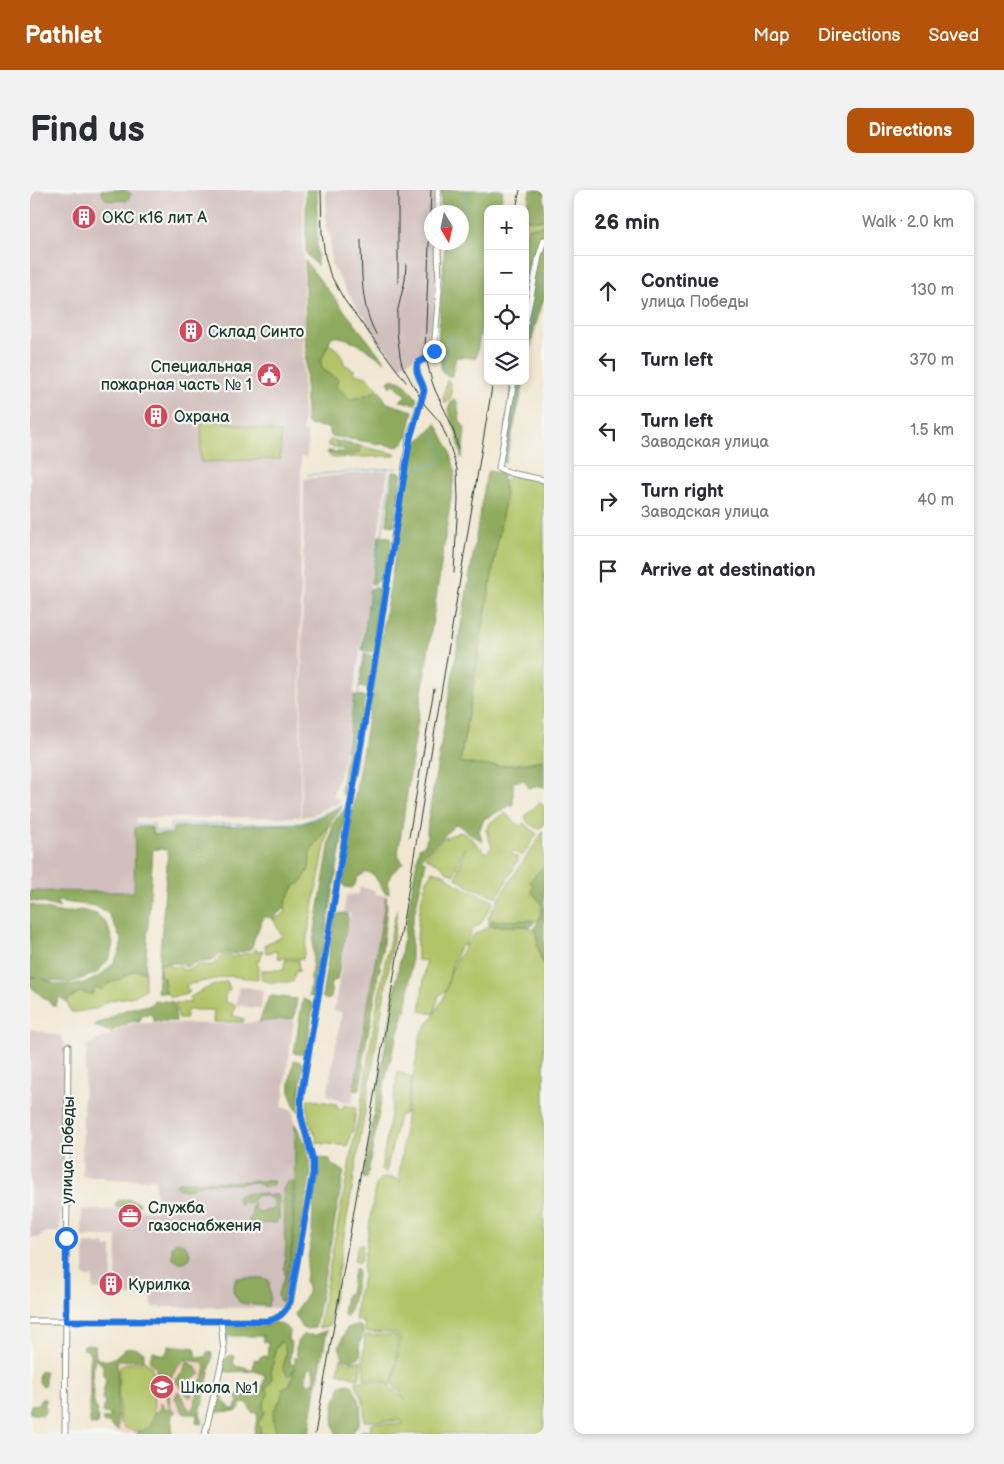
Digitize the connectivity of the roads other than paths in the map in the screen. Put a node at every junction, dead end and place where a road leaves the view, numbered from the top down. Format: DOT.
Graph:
graph roads {
  1 [pos="438,190"];
  2 [pos="438,205"];
  3 [pos="544,240"];
  4 [pos="438,250"];
  5 [pos="529,305"];
  6 [pos="513,385"];
  7 [pos="544,480"];
  8 [pos="68,1046"];
  9 [pos="30,1321"];
  10 [pos="66,1321"];
  11 [pos="221,1321"];
  12 [pos="65,1434"];
  13 [pos="205,1434"];
  1 -- 2 [label="street"];
  3 -- 5 [label="street"];
  4 -- 11 [label="street"];
  6 -- 7 [label="street"];
  8 -- 10 [label="street, улица Победы"];
  9 -- 10 [label="street"];
  10 -- 11 [label="street"];
  10 -- 12 [label="street, улица Победы"];
  11 -- 13 [label="street"];
}
